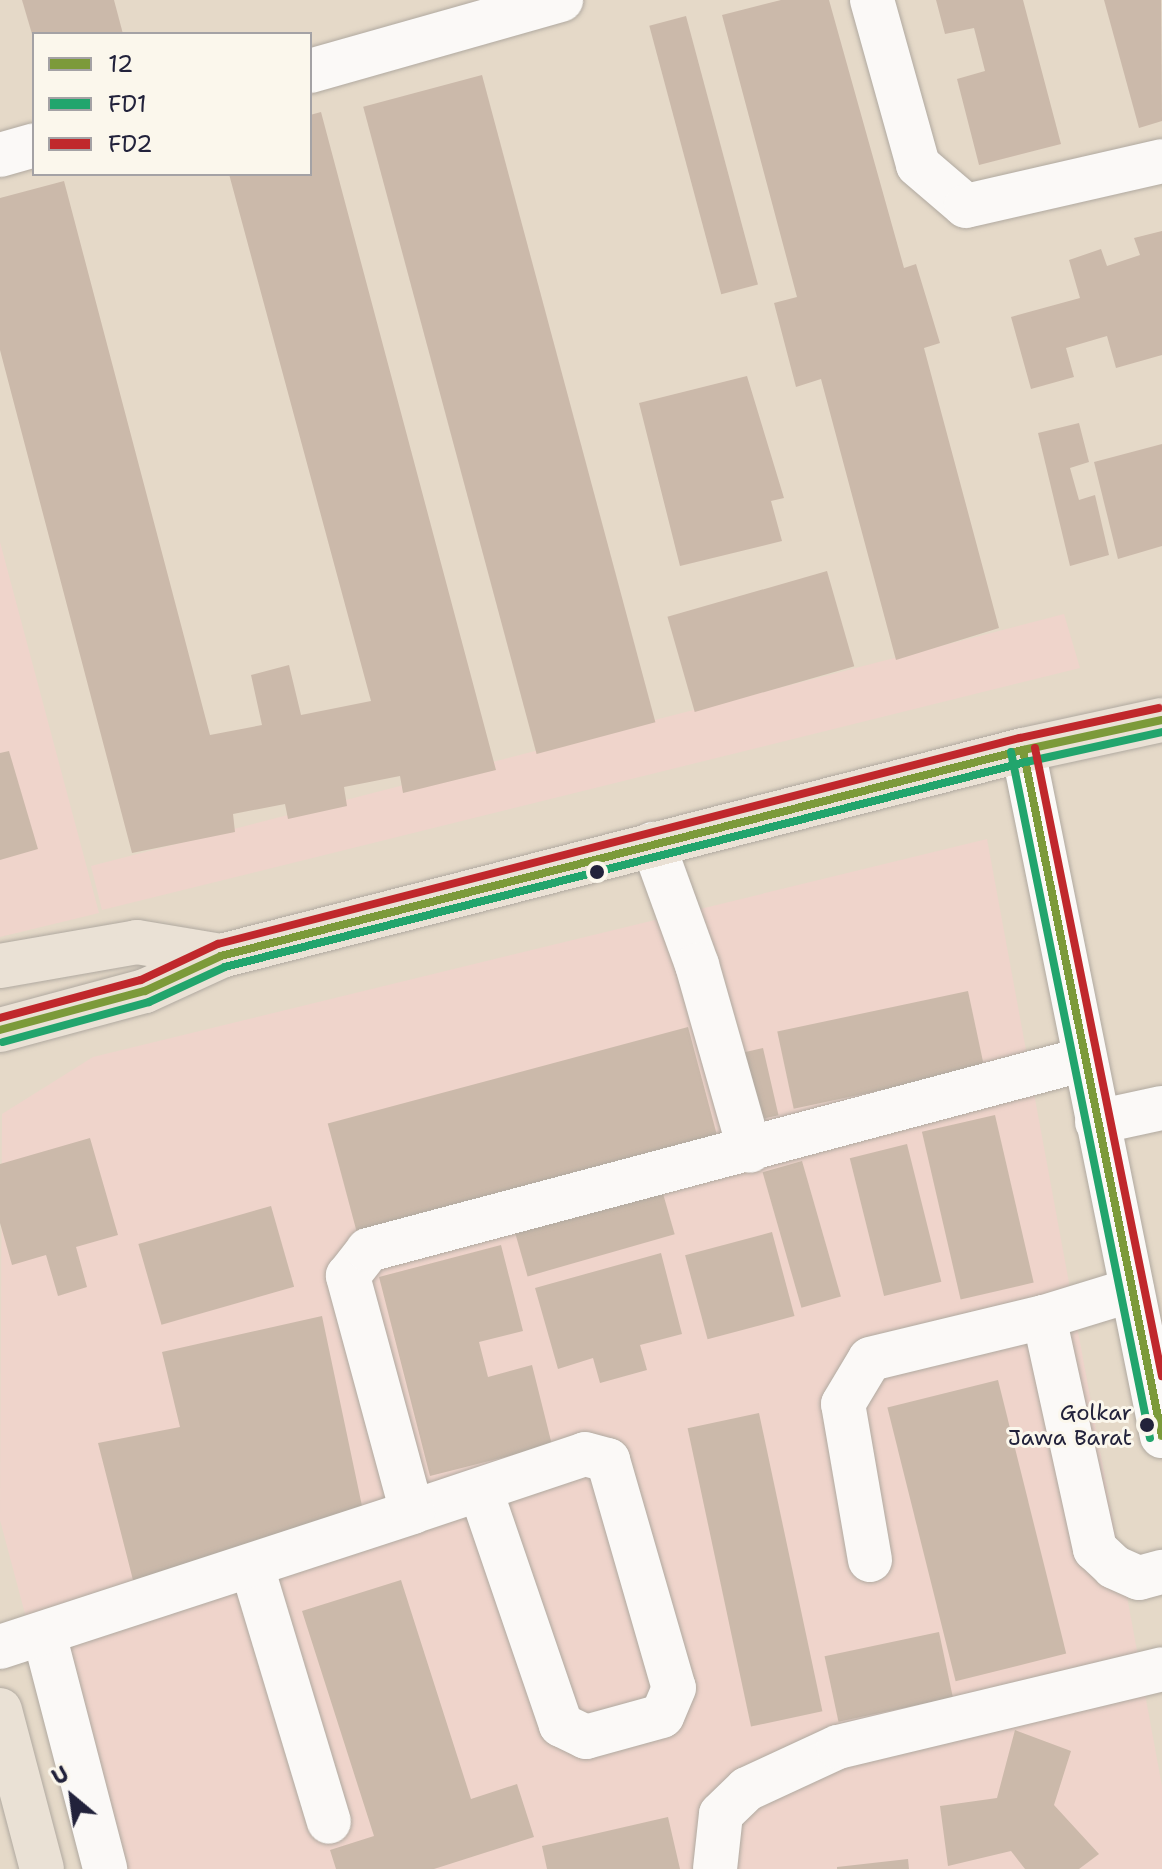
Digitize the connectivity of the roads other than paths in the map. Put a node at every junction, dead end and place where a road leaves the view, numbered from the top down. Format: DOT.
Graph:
graph roads {
  1 [pos="561,0"];
  2 [pos="872,0"];
  3 [pos="312,70"];
  4 [pos="32,146"];
  5 [pos="0,155"];
  6 [pos="1162,161"];
  7 [pos="1162,720"];
  8 [pos="1023,750"];
  9 [pos="653,844"];
  10 [pos="221,956"];
  11 [pos="0,966"];
  12 [pos="6,1031"];
  13 [pos="1085,1059"];
  14 [pos="1162,1108"];
  15 [pos="1097,1122"];
  16 [pos="750,1151"];
  17 [pos="1132,1290"];
  18 [pos="1044,1317"];
  19 [pos="1162,1436"];
  20 [pos="481,1491"];
  21 [pos="412,1512"];
  22 [pos="870,1560"];
  23 [pos="252,1567"];
  24 [pos="1162,1572"];
  25 [pos="44,1634"];
  26 [pos="0,1647"];
  27 [pos="1162,1669"];
  28 [pos="0,1710"];
  29 [pos="9,1766"];
  30 [pos="329,1822"];
  31 [pos="42,1869"];
  32 [pos="105,1869"];
  33 [pos="715,1869"];
  1 -- 3 [label="street"];
  2 -- 6 [label="street"];
  4 -- 5 [label="street"];
  7 -- 8 [label="main road"];
  8 -- 9 [label="main road"];
  8 -- 13 [label="street"];
  9 -- 10 [label="main road"];
  9 -- 16 [label="street"];
  10 -- 11 [label="main road"];
  10 -- 12 [label="main road"];
  13 -- 15 [label="street"];
  13 -- 16 [label="street"];
  14 -- 15 [label="street"];
  15 -- 17 [label="street"];
  16 -- 21 [label="street"];
  17 -- 18 [label="street"];
  17 -- 19 [label="street"];
  18 -- 22 [label="street"];
  18 -- 24 [label="street"];
  20 -- 20 [label="street"];
  20 -- 21 [label="street"];
  21 -- 23 [label="street"];
  23 -- 25 [label="street"];
  23 -- 30 [label="street"];
  25 -- 26 [label="street"];
  25 -- 32 [label="street"];
  27 -- 33 [label="street"];
  28 -- 29 [label="main road"];
  29 -- 31 [label="main road"];
}
